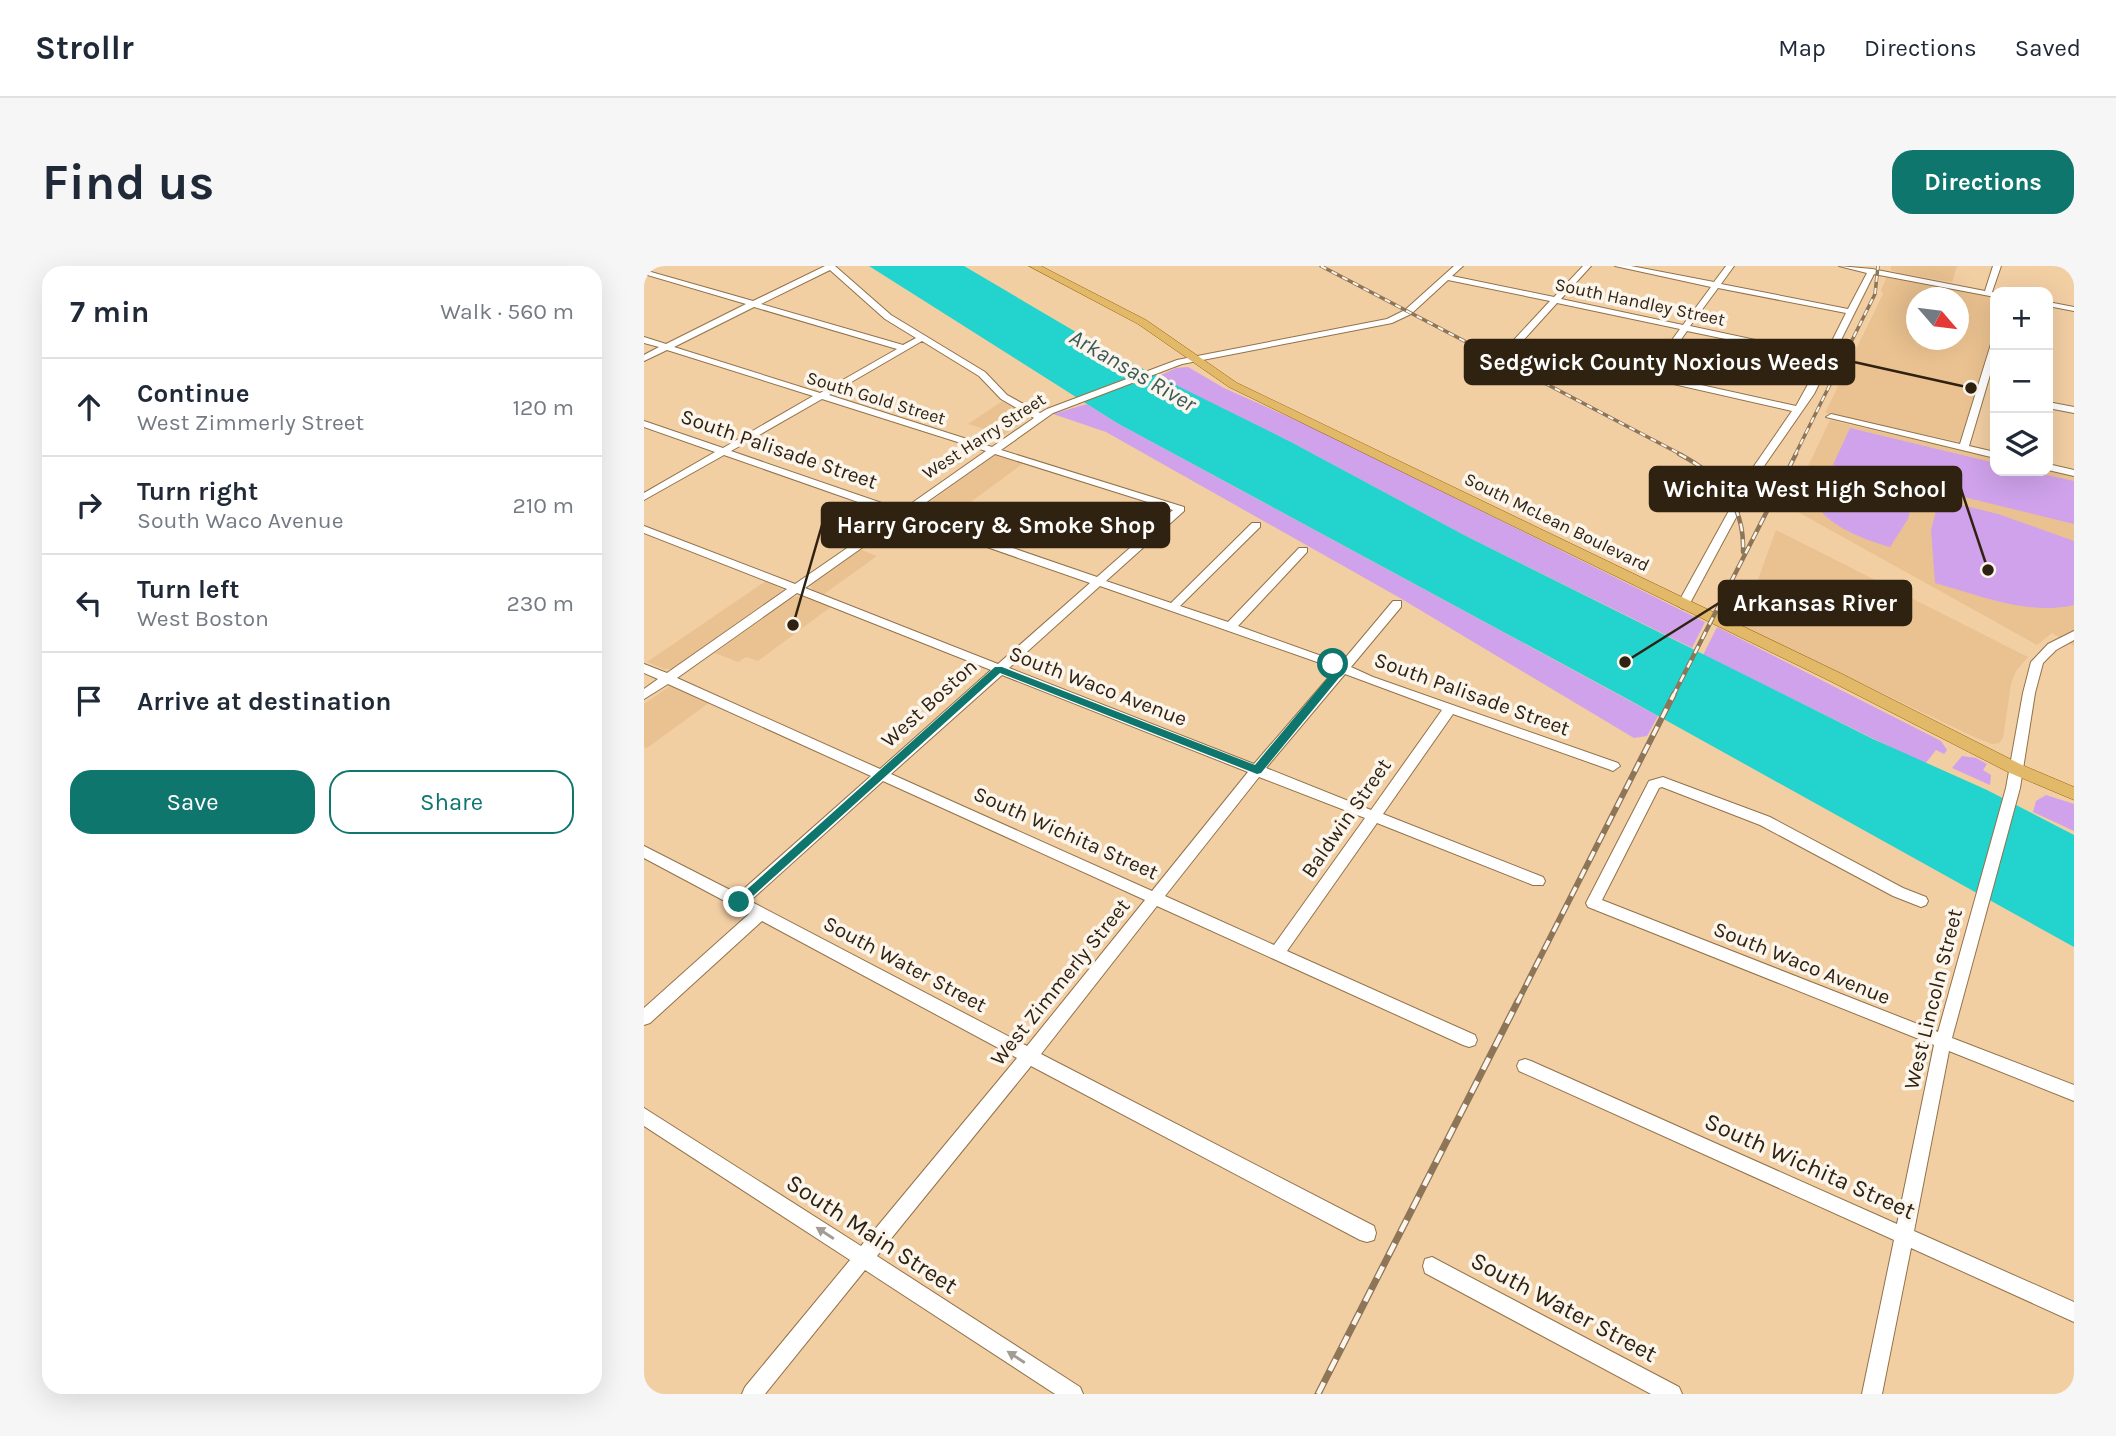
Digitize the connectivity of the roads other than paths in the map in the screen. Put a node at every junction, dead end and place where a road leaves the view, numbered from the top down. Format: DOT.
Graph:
graph roads {
  1 [pos="831,266"];
  2 [pos="1034,266"];
  3 [pos="1460,266"];
  4 [pos="1587,266"];
  5 [pos="1619,266"];
  6 [pos="1730,266"];
  7 [pos="1843,266"];
  8 [pos="1997,266"];
  9 [pos="1887,270"];
  10 [pos="1872,271"];
  11 [pos="644,272"];
  12 [pos="1447,278"];
  13 [pos="1717,285"];
  14 [pos="1993,287"];
  15 [pos="1990,294"];
  16 [pos="1555,300"];
  17 [pos="754,304"];
  18 [pos="2053,305"];
  19 [pos="2074,309"];
  20 [pos="1851,312"];
  21 [pos="1685,328"];
  22 [pos="922,338"];
  23 [pos="644,340"];
  24 [pos="666,347"];
  25 [pos="904,348"];
  26 [pos="1993,350"];
  27 [pos="644,358"];
  28 [pos="1828,358"];
  29 [pos="1195,360"];
  30 [pos="1650,376"];
  31 [pos="1982,391"];
  32 [pos="1990,393"];
  33 [pos="820,397"];
  34 [pos="2053,406"];
  35 [pos="1799,410"];
  36 [pos="2074,411"];
  37 [pos="1045,414"];
  38 [pos="1831,417"];
  39 [pos="644,424"];
  40 [pos="1964,448"];
  41 [pos="991,449"];
  42 [pos="724,452"];
  43 [pos="1990,454"];
  44 [pos="2053,468"];
  45 [pos="2074,474"];
  46 [pos="644,497"];
  47 [pos="1180,509"];
  48 [pos="901,513"];
  49 [pos="1256,525"];
  50 [pos="644,529"];
  51 [pos="1303,550"];
  52 [pos="1098,582"];
  53 [pos="794,589"];
  54 [pos="1397,604"];
  55 [pos="1683,605"];
  56 [pos="1172,608"];
  57 [pos="1229,628"];
  58 [pos="2074,635"];
  59 [pos="644,668"];
  60 [pos="1342,668"];
  61 [pos="999,669"];
  62 [pos="668,679"];
  63 [pos="644,695"];
  64 [pos="1450,709"];
  65 [pos="1613,766"];
  66 [pos="2016,769"];
  67 [pos="1257,770"];
  68 [pos="881,774"];
  69 [pos="2074,794"];
  70 [pos="1373,816"];
  71 [pos="644,851"];
  72 [pos="1538,881"];
  73 [pos="1154,898"];
  74 [pos="1921,901"];
  75 [pos="739,902"];
  76 [pos="760,913"];
  77 [pos="1278,953"];
  78 [pos="644,1018"];
  79 [pos="1469,1040"];
  80 [pos="1943,1042"];
  81 [pos="1029,1056"];
  82 [pos="1525,1066"];
  83 [pos="2074,1093"];
  84 [pos="644,1116"];
  85 [pos="1367,1233"];
  86 [pos="1903,1235"];
  87 [pos="863,1257"];
  88 [pos="1432,1266"];
  89 [pos="2074,1312"];
  90 [pos="752,1394"];
  91 [pos="1073,1394"];
  92 [pos="1672,1394"];
  93 [pos="1872,1394"];
  1 -- 17 [label="street"];
  1 -- 22 [label="street"];
  2 -- 29 [label="main road, South McLean Boulevard"];
  3 -- 12 [label="street, West Harry Street"];
  4 -- 16 [label="street"];
  5 -- 13 [label="street"];
  6 -- 13 [label="street"];
  7 -- 10 [label="street"];
  8 -- 14 [label="street"];
  9 -- 10 [label="street"];
  9 -- 15 [label="street"];
  10 -- 20 [label="street"];
  11 -- 17 [label="street"];
  12 -- 16 [label="street, South Handley Street"];
  12 -- 29 [label="street, West Harry Street"];
  13 -- 20 [label="street"];
  13 -- 21 [label="street"];
  16 -- 21 [label="street, South Handley Street"];
  16 -- 30 [label="street"];
  17 -- 24 [label="street"];
  17 -- 25 [label="street"];
  18 -- 19 [label="street"];
  20 -- 28 [label="street"];
  21 -- 28 [label="street, South Handley Street"];
  21 -- 30 [label="street"];
  22 -- 25 [label="street"];
  22 -- 37 [label="street"];
  23 -- 24 [label="street, South Gold Street"];
  24 -- 27 [label="street"];
  24 -- 33 [label="street, South Gold Street"];
  25 -- 33 [label="street"];
  26 -- 31 [label="street"];
  28 -- 35 [label="street"];
  29 -- 37 [label="street, West Harry Street"];
  29 -- 55 [label="main road, South McLean Boulevard"];
  30 -- 35 [label="street"];
  31 -- 32 [label="street"];
  31 -- 40 [label="street"];
  33 -- 41 [label="street, South Gold Street"];
  33 -- 42 [label="street"];
  34 -- 36 [label="street"];
  35 -- 55 [label="street"];
  37 -- 41 [label="street, West Harry Street"];
  38 -- 40 [label="street"];
  39 -- 42 [label="street, South Palisade Street"];
  40 -- 43 [label="street"];
  41 -- 47 [label="street, South Gold Street"];
  41 -- 48 [label="street, West Harry Street"];
  42 -- 46 [label="street"];
  42 -- 48 [label="street, South Palisade Street"];
  44 -- 45 [label="street"];
  47 -- 52 [label="street, West Boston"];
  48 -- 52 [label="street, South Palisade Street"];
  48 -- 53 [label="street, West Harry Street"];
  49 -- 56 [label="street"];
  50 -- 53 [label="street, South Waco Avenue"];
  51 -- 57 [label="street"];
  52 -- 56 [label="street, South Palisade Street"];
  52 -- 61 [label="street, West Boston"];
  53 -- 61 [label="street, South Waco Avenue"];
  53 -- 62 [label="street, West Harry Street"];
  54 -- 60 [label="street, West Zimmerly Street"];
  55 -- 66 [label="main road, South McLean Boulevard"];
  56 -- 57 [label="street, South Palisade Street"];
  57 -- 60 [label="street, South Palisade Street"];
  58 -- 66 [label="street, West Lincoln Street"];
  59 -- 62 [label="street, South Wichita Street"];
  60 -- 64 [label="street, South Palisade Street"];
  60 -- 67 [label="street, West Zimmerly Street"];
  61 -- 67 [label="street, South Waco Avenue"];
  61 -- 68 [label="street, West Boston"];
  62 -- 63 [label="street, West Harry Street"];
  62 -- 68 [label="street, South Wichita Street"];
  64 -- 65 [label="street, South Palisade Street"];
  64 -- 70 [label="street, Baldwin Street"];
  66 -- 69 [label="main road, South McLean Boulevard"];
  66 -- 80 [label="street, West Lincoln Street"];
  67 -- 70 [label="street, South Waco Avenue"];
  67 -- 73 [label="street, West Zimmerly Street"];
  68 -- 73 [label="street, South Wichita Street"];
  68 -- 75 [label="street, West Boston"];
  70 -- 72 [label="street, South Waco Avenue"];
  70 -- 77 [label="street, Baldwin Street"];
  71 -- 75 [label="street, South Water Street"];
  73 -- 77 [label="street, South Wichita Street"];
  73 -- 81 [label="street, West Zimmerly Street"];
  74 -- 80 [label="street, South Waco Avenue"];
  75 -- 76 [label="street, South Water Street"];
  76 -- 78 [label="street"];
  76 -- 81 [label="street, South Water Street"];
  77 -- 79 [label="street, South Wichita Street"];
  80 -- 83 [label="street, South Waco Avenue"];
  80 -- 86 [label="street, West Lincoln Street"];
  81 -- 85 [label="street, South Water Street"];
  81 -- 87 [label="street, West Zimmerly Street"];
  82 -- 86 [label="street, South Wichita Street"];
  87 -- 84 [label="street, South Main Street, one-way"];
  86 -- 89 [label="street, South Wichita Street"];
  86 -- 93 [label="street, West Lincoln Street"];
  87 -- 90 [label="street, West Zimmerly Street"];
  91 -- 87 [label="street, South Main Street, one-way"];
  88 -- 92 [label="street, South Water Street"];
}
